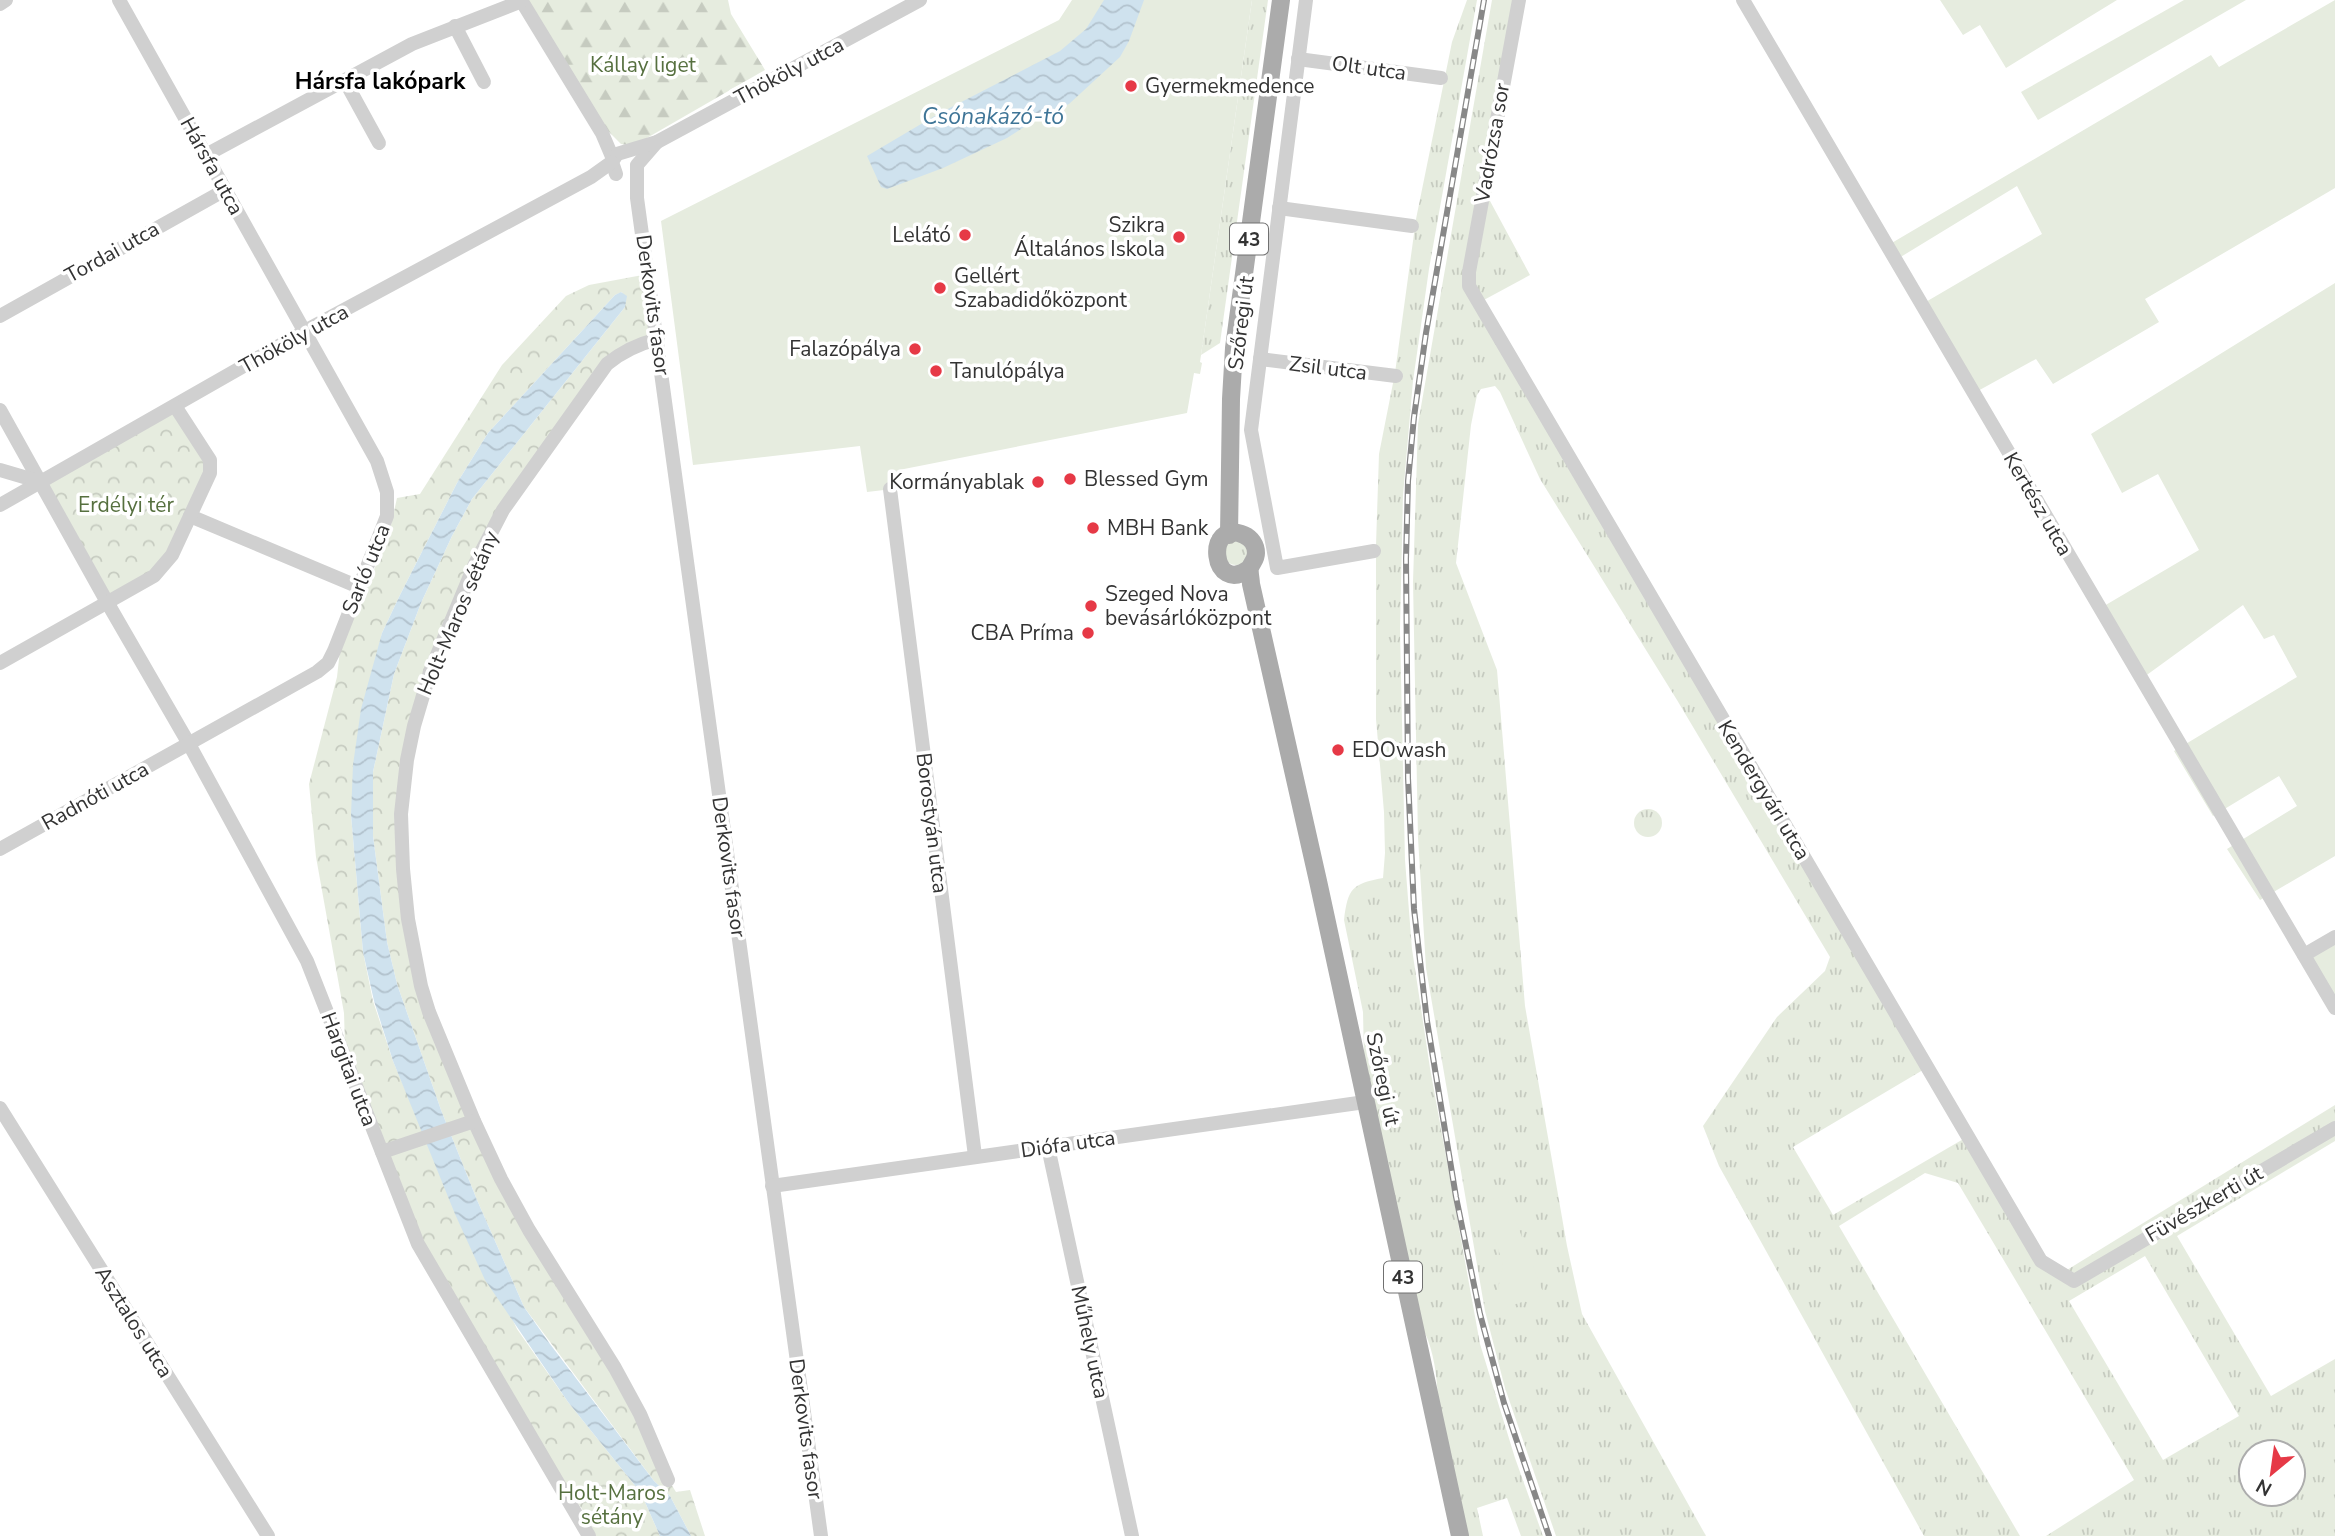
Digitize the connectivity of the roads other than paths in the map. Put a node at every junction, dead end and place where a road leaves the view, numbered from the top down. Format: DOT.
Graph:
graph roads {
  1 [pos="6,0"];
  2 [pos="118,0"];
  3 [pos="920,0"];
  4 [pos="1281,0"];
  5 [pos="1306,0"];
  6 [pos="1519,0"];
  7 [pos="1743,0"];
  8 [pos="521,1"];
  9 [pos="0,4"];
  10 [pos="454,26"];
  11 [pos="1298,59"];
  12 [pos="1441,78"];
  13 [pos="345,81"];
  14 [pos="484,82"];
  15 [pos="657,142"];
  16 [pos="379,143"];
  17 [pos="206,155"];
  18 [pos="619,162"];
  19 [pos="636,167"];
  20 [pos="225,190"];
  21 [pos="637,198"];
  22 [pos="1279,208"];
  23 [pos="1412,226"];
  24 [pos="1468,286"];
  25 [pos="0,316"];
  26 [pos="305,331"];
  27 [pos="658,339"];
  28 [pos="1259,359"];
  29 [pos="1396,376"];
  30 [pos="175,406"];
  31 [pos="0,410"];
  32 [pos="0,470"];
  33 [pos="41,482"];
  34 [pos="890,489"];
  35 [pos="0,505"];
  36 [pos="190,516"];
  37 [pos="1235,534"];
  38 [pos="1374,551"];
  39 [pos="1250,568"];
  40 [pos="1233,573"];
  41 [pos="359,587"];
  42 [pos="107,602"];
  43 [pos="1262,631"];
  44 [pos="0,663"];
  45 [pos="189,744"];
  46 [pos="0,849"];
  47 [pos="2335,937"];
  48 [pos="2304,955"];
  49 [pos="2335,1008"];
  50 [pos="1365,1102"];
  51 [pos="0,1108"];
  52 [pos="474,1121"];
  53 [pos="2335,1128"];
  54 [pos="1048,1147"];
  55 [pos="382,1152"];
  56 [pos="975,1156"];
  57 [pos="772,1186"];
  58 [pos="2074,1281"];
  59 [pos="668,1480"];
  60 [pos="268,1536"];
  61 [pos="589,1536"];
  62 [pos="821,1536"];
  63 [pos="1132,1536"];
  64 [pos="1460,1536"];
  1 -- 9 [label="street"];
  2 -- 17 [label="street, Hársfa utca"];
  3 -- 15 [label="street, Thököly utca"];
  4 -- 37 [label="main road, Szőregi út / 43"];
  5 -- 11 [label="street, Szőregi út"];
  6 -- 24 [label="street, Vadrózsa sor"];
  7 -- 48 [label="street, Kertész utca"];
  8 -- 10 [label="street"];
  8 -- 18 [label="street"];
  10 -- 13 [label="street"];
  10 -- 14 [label="street"];
  11 -- 12 [label="street, Olt utca"];
  11 -- 22 [label="street, Szőregi út"];
  13 -- 16 [label="street"];
  13 -- 17 [label="street"];
  15 -- 18 [label="street"];
  15 -- 19 [label="street"];
  17 -- 20 [label="street, Hársfa utca"];
  18 -- 19 [label="street"];
  18 -- 21 [label="street"];
  18 -- 26 [label="street, Thököly utca"];
  19 -- 21 [label="street, Derkovits fasor"];
  20 -- 25 [label="street, Tordai utca"];
  20 -- 26 [label="street, Hársfa utca"];
  21 -- 27 [label="street, Derkovits fasor"];
  22 -- 23 [label="street"];
  22 -- 28 [label="street, Szőregi út"];
  24 -- 58 [label="street, Kendergyári utca"];
  26 -- 30 [label="street, Thököly utca"];
  26 -- 41 [label="street, Sarló utca"];
  27 -- 52 [label="street, Holt-Maros sétány"];
  27 -- 57 [label="street, Derkovits fasor"];
  28 -- 29 [label="street, Zsil utca"];
  28 -- 38 [label="street, Szőregi út"];
  30 -- 33 [label="street, Thököly utca"];
  30 -- 36 [label="street"];
  31 -- 33 [label="street"];
  32 -- 33 [label="street"];
  33 -- 35 [label="street, Thököly utca"];
  33 -- 42 [label="street"];
  34 -- 56 [label="street, Borostyán utca"];
  36 -- 41 [label="street"];
  36 -- 42 [label="street"];
  37 -- 39 [label="main road, Szőregi út / 43"];
  37 -- 40 [label="main road, Szőregi út / 43"];
  39 -- 40 [label="main road"];
  39 -- 43 [label="main road, Szőregi út / 43"];
  40 -- 43 [label="main road, Szőregi út / 43"];
  41 -- 45 [label="street, Sarló utca"];
  42 -- 44 [label="street"];
  42 -- 45 [label="street, Hargitai utca"];
  43 -- 50 [label="main road, Szőregi út / 43"];
  45 -- 46 [label="street, Radnóti utca"];
  45 -- 55 [label="street, Hargitai utca"];
  47 -- 48 [label="street"];
  48 -- 49 [label="street, Kertész utca"];
  50 -- 54 [label="street, Diófa utca"];
  50 -- 64 [label="main road, Szőregi út / 43"];
  51 -- 60 [label="street, Asztalos utca"];
  52 -- 55 [label="street"];
  52 -- 59 [label="street, Holt-Maros sétány"];
  53 -- 58 [label="street, Füvészkerti út"];
  54 -- 56 [label="street, Diófa utca"];
  54 -- 63 [label="street, Műhely utca"];
  55 -- 61 [label="street, Hargitai utca"];
  56 -- 57 [label="street, Diófa utca"];
  57 -- 62 [label="street, Derkovits fasor"];
}
